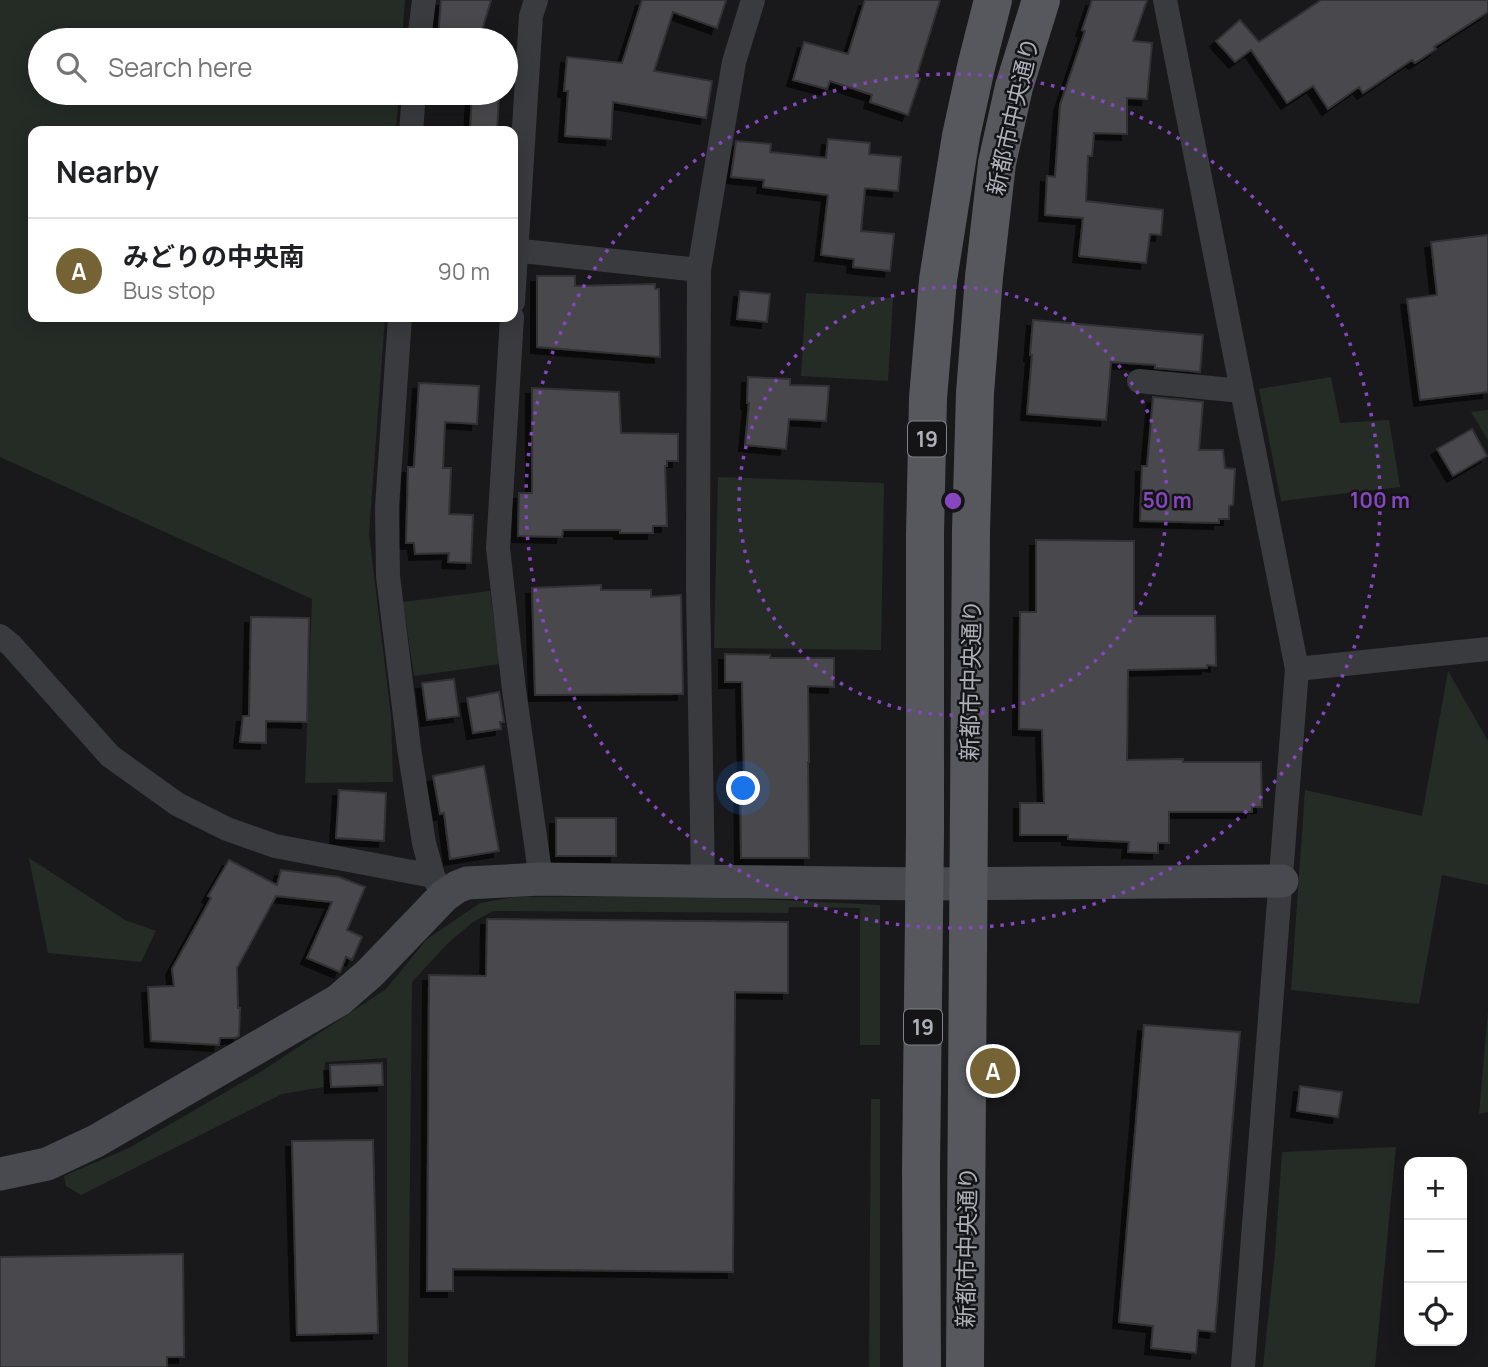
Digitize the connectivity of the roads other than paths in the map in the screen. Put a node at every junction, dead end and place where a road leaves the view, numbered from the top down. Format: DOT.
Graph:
graph roads {
  1 [pos="424,0"];
  2 [pos="536,0"];
  3 [pos="753,0"];
  4 [pos="993,0"];
  5 [pos="1041,0"];
  6 [pos="1165,0"];
  7 [pos="420,28"];
  8 [pos="413,105"];
  9 [pos="411,126"];
  10 [pos="518,195"];
  11 [pos="518,250"];
  12 [pos="699,270"];
  13 [pos="400,322"];
  14 [pos="512,322"];
  15 [pos="1139,381"];
  16 [pos="1242,391"];
  17 [pos="0,636"];
  18 [pos="1488,649"];
  19 [pos="1297,669"];
  20 [pos="541,879"];
  21 [pos="1282,880"];
  22 [pos="703,882"];
  23 [pos="925,884"];
  24 [pos="968,884"];
  25 [pos="439,886"];
  26 [pos="0,1174"];
  27 [pos="922,1367"];
  28 [pos="965,1367"];
  29 [pos="1243,1367"];
  1 -- 7 [label="street"];
  2 -- 10 [label="street"];
  3 -- 12 [label="street"];
  4 -- 23 [label="main road, 新都市中央通り / 19"];
  5 -- 24 [label="main road, 新都市中央通り / 19"];
  6 -- 16 [label="street"];
  8 -- 9 [label="street"];
  11 -- 12 [label="street"];
  12 -- 22 [label="street"];
  13 -- 25 [label="street"];
  14 -- 20 [label="street"];
  15 -- 16 [label="street"];
  16 -- 19 [label="street"];
  17 -- 25 [label="street"];
  18 -- 19 [label="street"];
  19 -- 21 [label="street"];
  20 -- 22 [label="street"];
  20 -- 25 [label="street"];
  21 -- 24 [label="street"];
  21 -- 29 [label="street"];
  22 -- 23 [label="street"];
  23 -- 24 [label="street"];
  23 -- 27 [label="main road, 新都市中央通り / 19"];
  24 -- 28 [label="main road, 新都市中央通り / 19"];
  25 -- 26 [label="street"];
}
